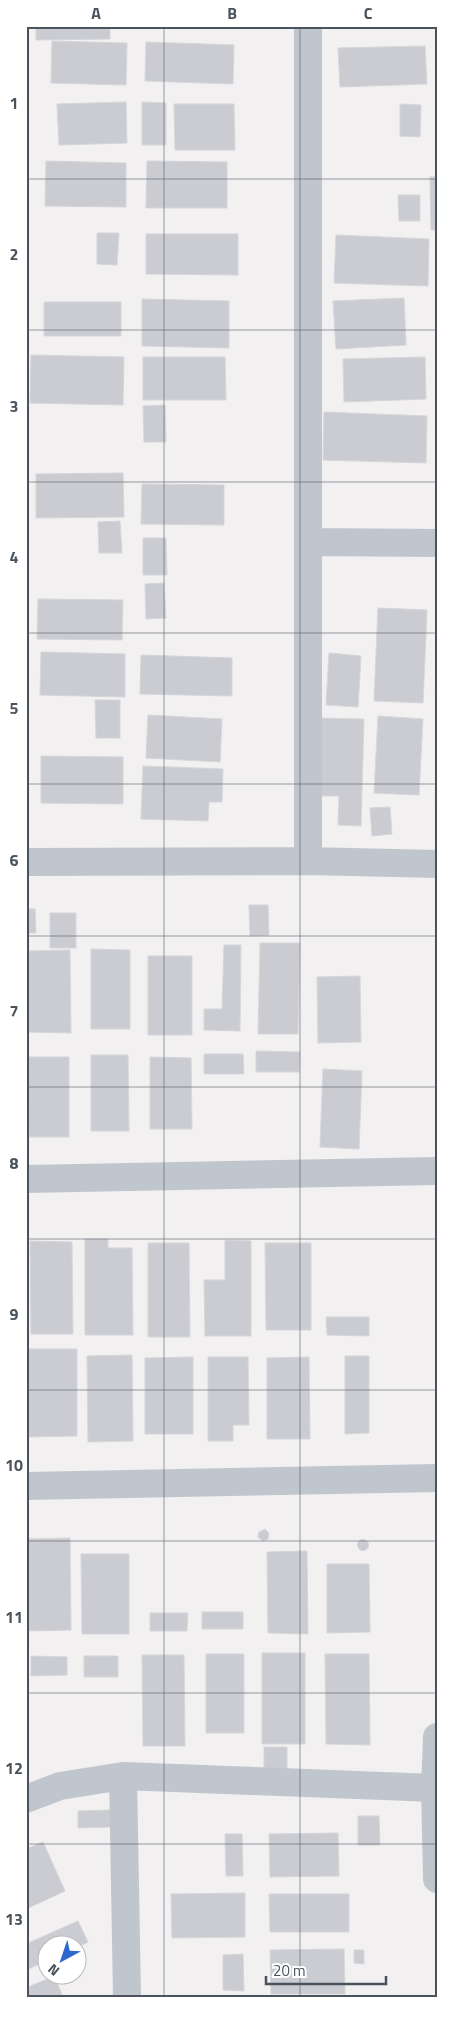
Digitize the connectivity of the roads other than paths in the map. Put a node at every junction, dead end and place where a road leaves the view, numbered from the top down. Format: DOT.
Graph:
graph roads {
  1 [pos="308,26"];
  2 [pos="308,542"];
  3 [pos="437,543"];
  4 [pos="308,861"];
  5 [pos="26,862"];
  6 [pos="437,864"];
  7 [pos="437,1171"];
  8 [pos="26,1179"];
  9 [pos="437,1478"];
  10 [pos="26,1486"];
  11 [pos="437,1737"];
  12 [pos="124,1776"];
  13 [pos="434,1788"];
  14 [pos="26,1799"];
  15 [pos="437,1879"];
  16 [pos="127,1997"];
  1 -- 2 [label="street"];
  2 -- 3 [label="street"];
  2 -- 4 [label="street"];
  4 -- 5 [label="street"];
  4 -- 6 [label="street"];
  7 -- 8 [label="street"];
  9 -- 10 [label="street"];
  11 -- 13 [label="street"];
  12 -- 13 [label="street"];
  12 -- 14 [label="street"];
  12 -- 16 [label="street"];
  13 -- 15 [label="street"];
}
